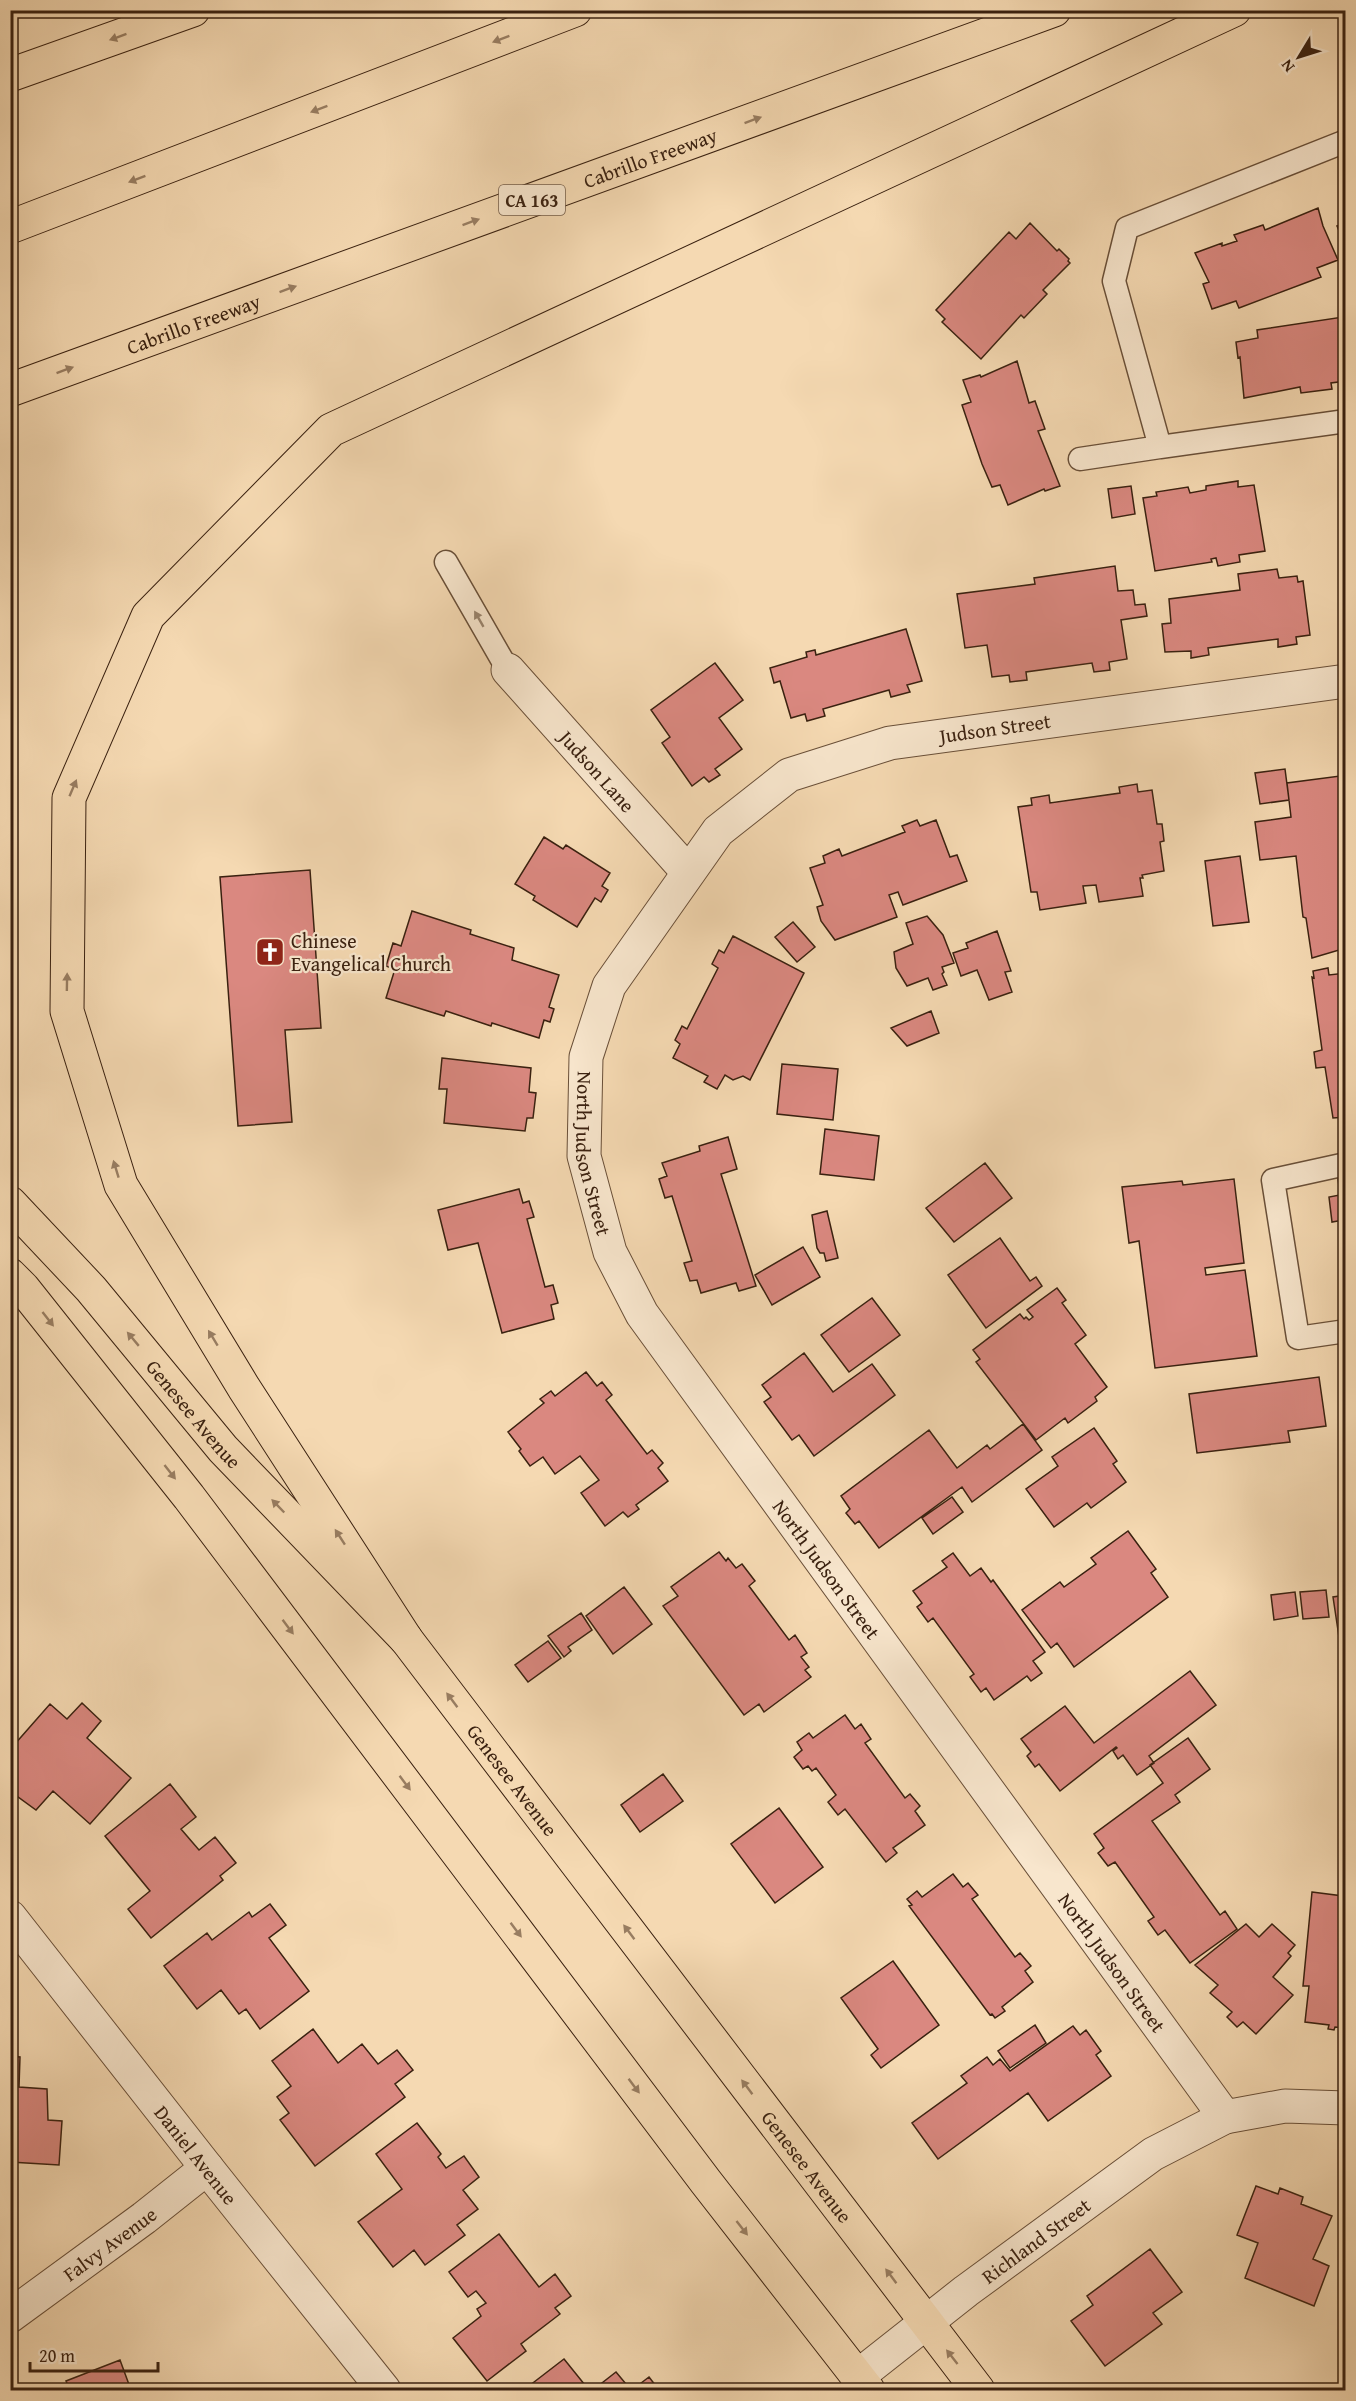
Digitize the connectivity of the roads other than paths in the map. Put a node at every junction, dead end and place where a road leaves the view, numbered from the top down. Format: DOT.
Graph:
graph roads {
  1 [pos="193,10"];
  2 [pos="575,10"];
  3 [pos="1054,10"];
  4 [pos="1234,10"];
  5 [pos="10,75"];
  6 [pos="1346,141"];
  7 [pos="10,227"];
  8 [pos="10,390"];
  9 [pos="1346,421"];
  10 [pos="1160,447"];
  11 [pos="1080,459"];
  12 [pos="446,562"];
  13 [pos="508,670"];
  14 [pos="1346,681"];
  15 [pos="688,872"];
  16 [pos="1346,1164"];
  17 [pos="10,1203"];
  18 [pos="10,1275"];
  19 [pos="1346,1331"];
  20 [pos="405,1639"];
  21 [pos="10,1917"];
  22 [pos="1346,2108"];
  23 [pos="1225,2117"];
  24 [pos="207,2168"];
  25 [pos="10,2316"];
  26 [pos="926,2322"];
  27 [pos="862,2384"];
  28 [pos="384,2391"];
  29 [pos="978,2391"];
  1 -- 5 [label="main road, one-way"];
  2 -- 7 [label="main road, one-way"];
  8 -- 3 [label="main road, Cabrillo Freeway / CA 163, one-way"];
  20 -- 4 [label="main road, one-way"];
  6 -- 10 [label="lane"];
  9 -- 10 [label="lane"];
  10 -- 11 [label="lane"];
  13 -- 12 [label="lane, one-way"];
  13 -- 15 [label="street, Judson Lane"];
  14 -- 15 [label="street, Judson Street"];
  15 -- 23 [label="street, North Judson Street"];
  16 -- 19 [label="lane"];
  20 -- 17 [label="main road, Genesee Avenue, one-way"];
  18 -- 27 [label="main road, one-way"];
  26 -- 20 [label="main road, Genesee Avenue, one-way"];
  21 -- 24 [label="street, Daniel Avenue"];
  22 -- 23 [label="street"];
  23 -- 26 [label="street, Richland Street"];
  24 -- 25 [label="street, Falvy Avenue"];
  24 -- 28 [label="street, Daniel Avenue"];
  26 -- 27 [label="street, Richland Street"];
  29 -- 26 [label="main road, Genesee Avenue, one-way"];
}
